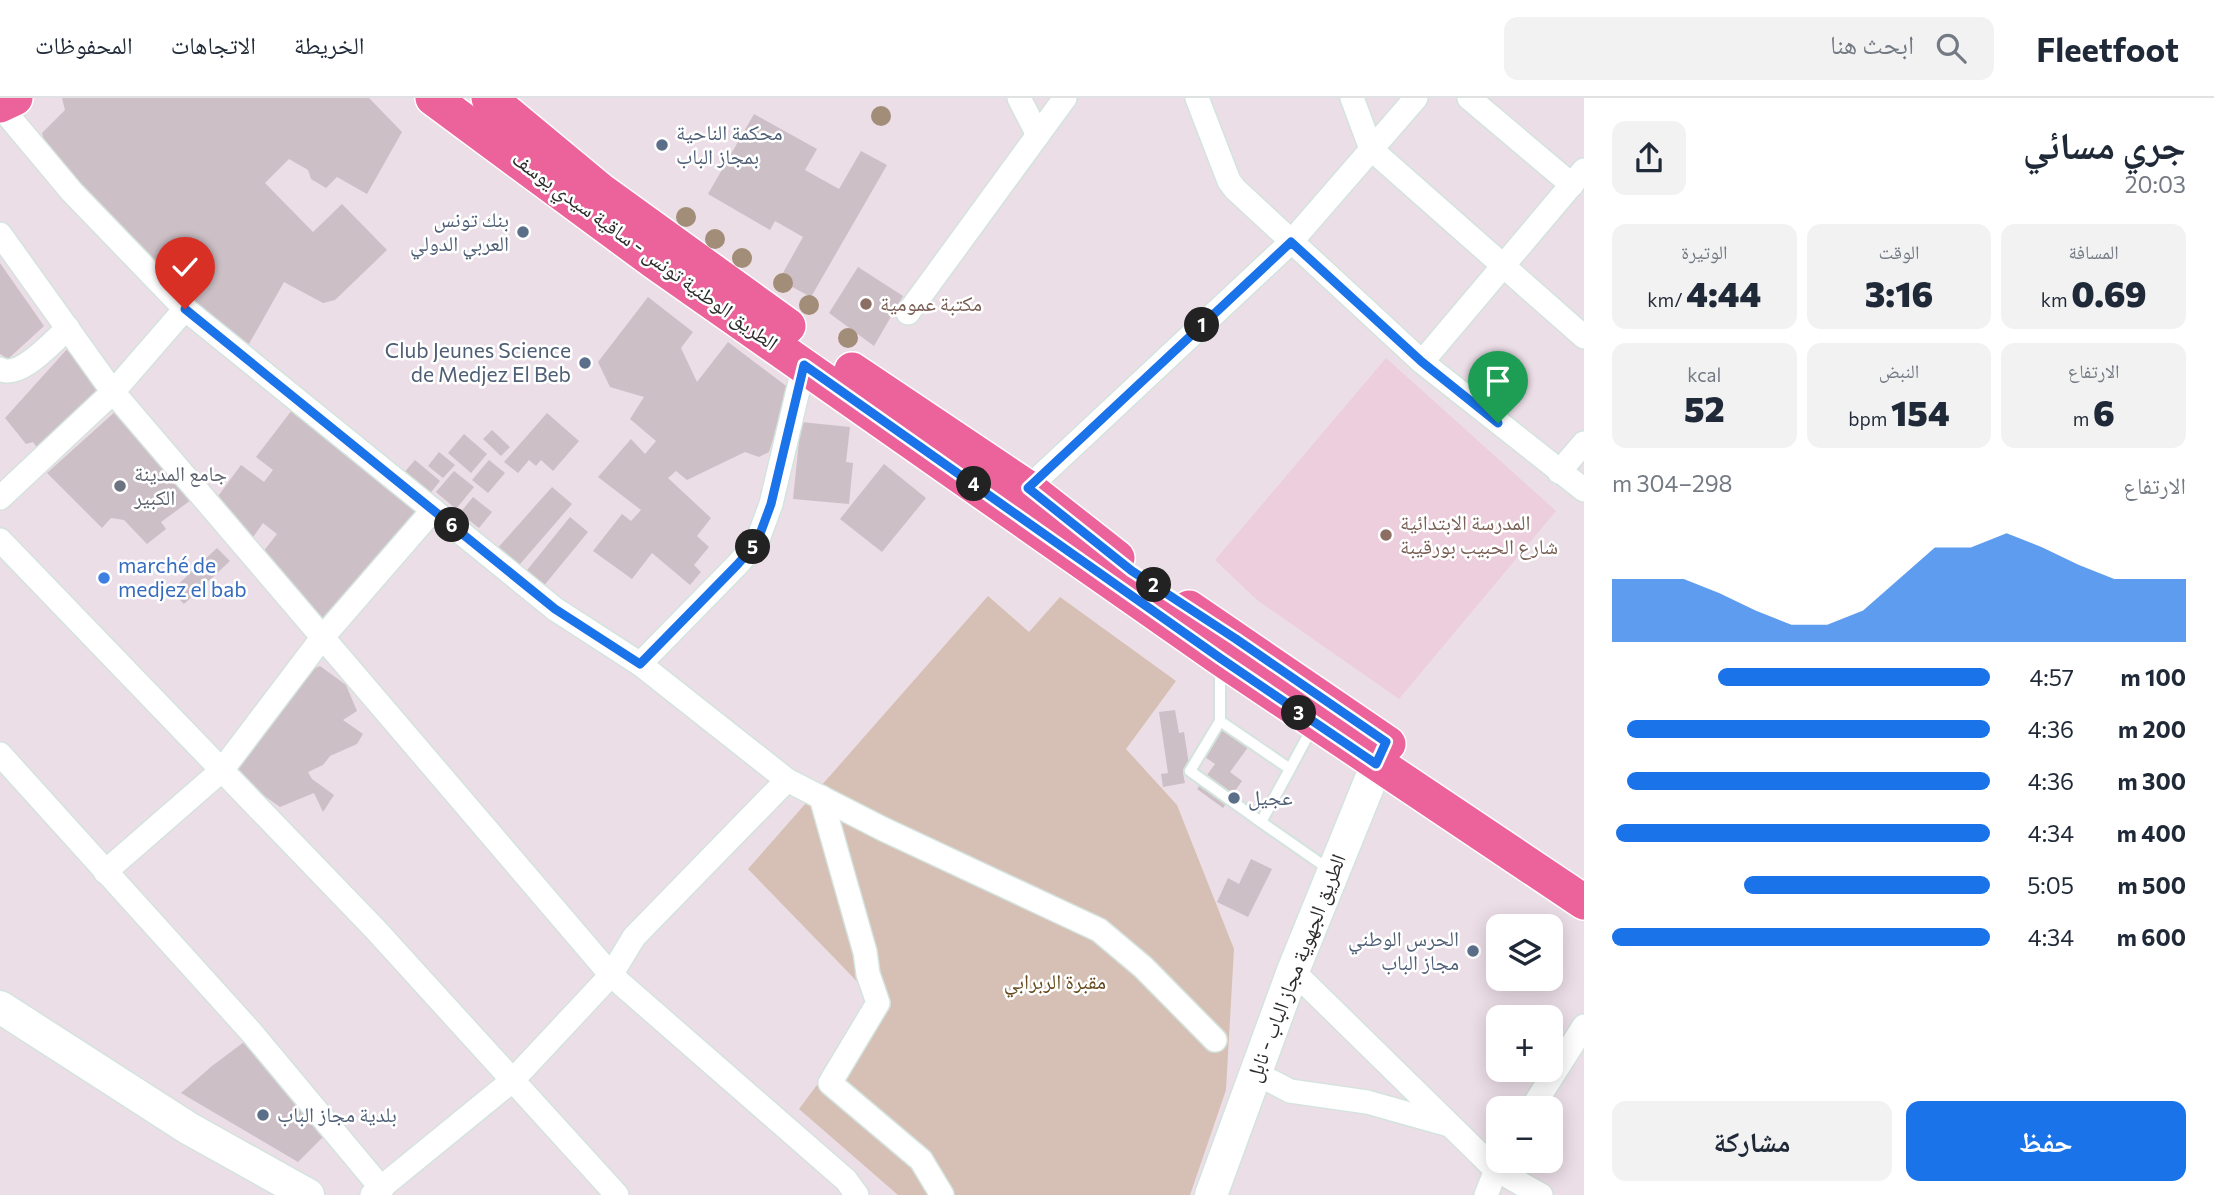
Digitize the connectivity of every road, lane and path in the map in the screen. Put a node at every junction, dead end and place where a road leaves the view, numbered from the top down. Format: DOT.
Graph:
graph roads {
  1 [pos="15,98"];
  2 [pos="433,98"];
  3 [pos="489,98"];
  4 [pos="1019,98"];
  5 [pos="1065,98"];
  6 [pos="1197,98"];
  7 [pos="1352,98"];
  8 [pos="1416,98"];
  9 [pos="1469,98"];
  10 [pos="0,106"];
  11 [pos="1038,135"];
  12 [pos="1371,149"];
  13 [pos="1578,177"];
  14 [pos="0,234"];
  15 [pos="1291,242"];
  16 [pos="1504,265"];
  17 [pos="185,309"];
  18 [pos="908,313"];
  19 [pos="68,328"];
  20 [pos="1584,337"];
  21 [pos="1422,362"];
  22 [pos="804,365"];
  23 [pos="0,369"];
  24 [pos="113,392"];
  25 [pos="1584,443"];
  26 [pos="1559,472"];
  27 [pos="1028,488"];
  28 [pos="1584,490"];
  29 [pos="0,498"];
  30 [pos="433,510"];
  31 [pos="0,540"];
  32 [pos="321,638"];
  33 [pos="1220,658"];
  34 [pos="640,664"];
  35 [pos="1220,721"];
  36 [pos="1314,723"];
  37 [pos="1381,753"];
  38 [pos="0,754"];
  39 [pos="1290,769"];
  40 [pos="222,770"];
  41 [pos="787,780"];
  42 [pos="821,797"];
  43 [pos="1261,822"];
  44 [pos="105,872"];
  45 [pos="1333,872"];
  46 [pos="1584,879"];
  47 [pos="1584,902"];
  48 [pos="1293,971"];
  49 [pos="611,975"];
  50 [pos="0,1007"];
  51 [pos="1584,1026"];
  52 [pos="1215,1040"];
  53 [pos="1254,1072"];
  54 [pos="513,1080"];
  55 [pos="1540,1096"];
  56 [pos="1450,1125"];
  57 [pos="1486,1155"];
  58 [pos="1495,1173"];
  59 [pos="1509,1173"];
  60 [pos="377,1192"];
  61 [pos="308,1195"];
  62 [pos="617,1195"];
  63 [pos="857,1195"];
  64 [pos="943,1195"];
  65 [pos="1211,1195"];
  66 [pos="1486,1195"];
  67 [pos="1541,1195"];
  1 -- 10 [label="main road"];
  2 -- 22 [label="main road, الطريق الوطنية تونس - ساقية سيدي يوسف"];
  3 -- 27 [label="main road, الطريق الوطنية تونس - ساقية سيدي يوسف"];
  4 -- 11 [label="street"];
  5 -- 11 [label="street"];
  6 -- 15 [label="street"];
  7 -- 12 [label="street"];
  8 -- 12 [label="street"];
  9 -- 13 [label="street"];
  10 -- 17 [label="street"];
  11 -- 18 [label="street"];
  12 -- 15 [label="street"];
  12 -- 16 [label="street"];
  13 -- 16 [label="street"];
  14 -- 19 [label="street"];
  15 -- 21 [label="street"];
  15 -- 27 [label="street"];
  16 -- 20 [label="street"];
  16 -- 21 [label="street"];
  17 -- 24 [label="street"];
  17 -- 30 [label="street"];
  19 -- 23 [label="street"];
  19 -- 24 [label="street"];
  21 -- 26 [label="street"];
  22 -- 33 [label="main road, الطريق الوطنية تونس - ساقية سيدي يوسف"];
  22 -- 34 [label="street"];
  24 -- 29 [label="street"];
  24 -- 32 [label="street"];
  25 -- 26 [label="street"];
  26 -- 28 [label="street"];
  27 -- 37 [label="main road, الطريق الوطنية تونس - ساقية سيدي يوسف"];
  30 -- 32 [label="street"];
  30 -- 34 [label="street"];
  31 -- 40 [label="street"];
  32 -- 40 [label="street"];
  32 -- 49 [label="street"];
  33 -- 35 [label="lane"];
  33 -- 36 [label="main road, الطريق الوطنية تونس - ساقية سيدي يوسف"];
  34 -- 41 [label="street"];
  35 -- 39 [label="lane"];
  35 -- 43 [label="lane"];
  36 -- 37 [label="main road, الطريق الوطنية تونس - ساقية سيدي يوسف"];
  36 -- 39 [label="lane"];
  37 -- 45 [label="main road, الطريق الجهوية مجاز الباب - نابل"];
  37 -- 46 [label="main road, الطريق الوطنية تونس - ساقية سيدي يوسف"];
  37 -- 47 [label="main road, الطريق الوطنية تونس - ساقية سيدي يوسف"];
  38 -- 44 [label="street"];
  39 -- 43 [label="lane"];
  40 -- 44 [label="street"];
  40 -- 54 [label="street"];
  41 -- 42 [label="street"];
  41 -- 49 [label="street"];
  42 -- 52 [label="street"];
  42 -- 64 [label="street"];
  43 -- 45 [label="lane"];
  44 -- 60 [label="street"];
  45 -- 48 [label="main road, الطريق الجهوية مجاز الباب - نابل"];
  48 -- 53 [label="main road, الطريق الجهوية مجاز الباب - نابل"];
  48 -- 56 [label="street"];
  49 -- 54 [label="street"];
  49 -- 63 [label="street"];
  50 -- 61 [label="main road"];
  51 -- 55 [label="street"];
  53 -- 56 [label="street"];
  53 -- 65 [label="main road, الطريق الجهوية مجاز الباب - نابل"];
  54 -- 60 [label="street"];
  54 -- 62 [label="street"];
  56 -- 57 [label="street"];
  58 -- 66 [label="street"];
  59 -- 67 [label="street"];
}
